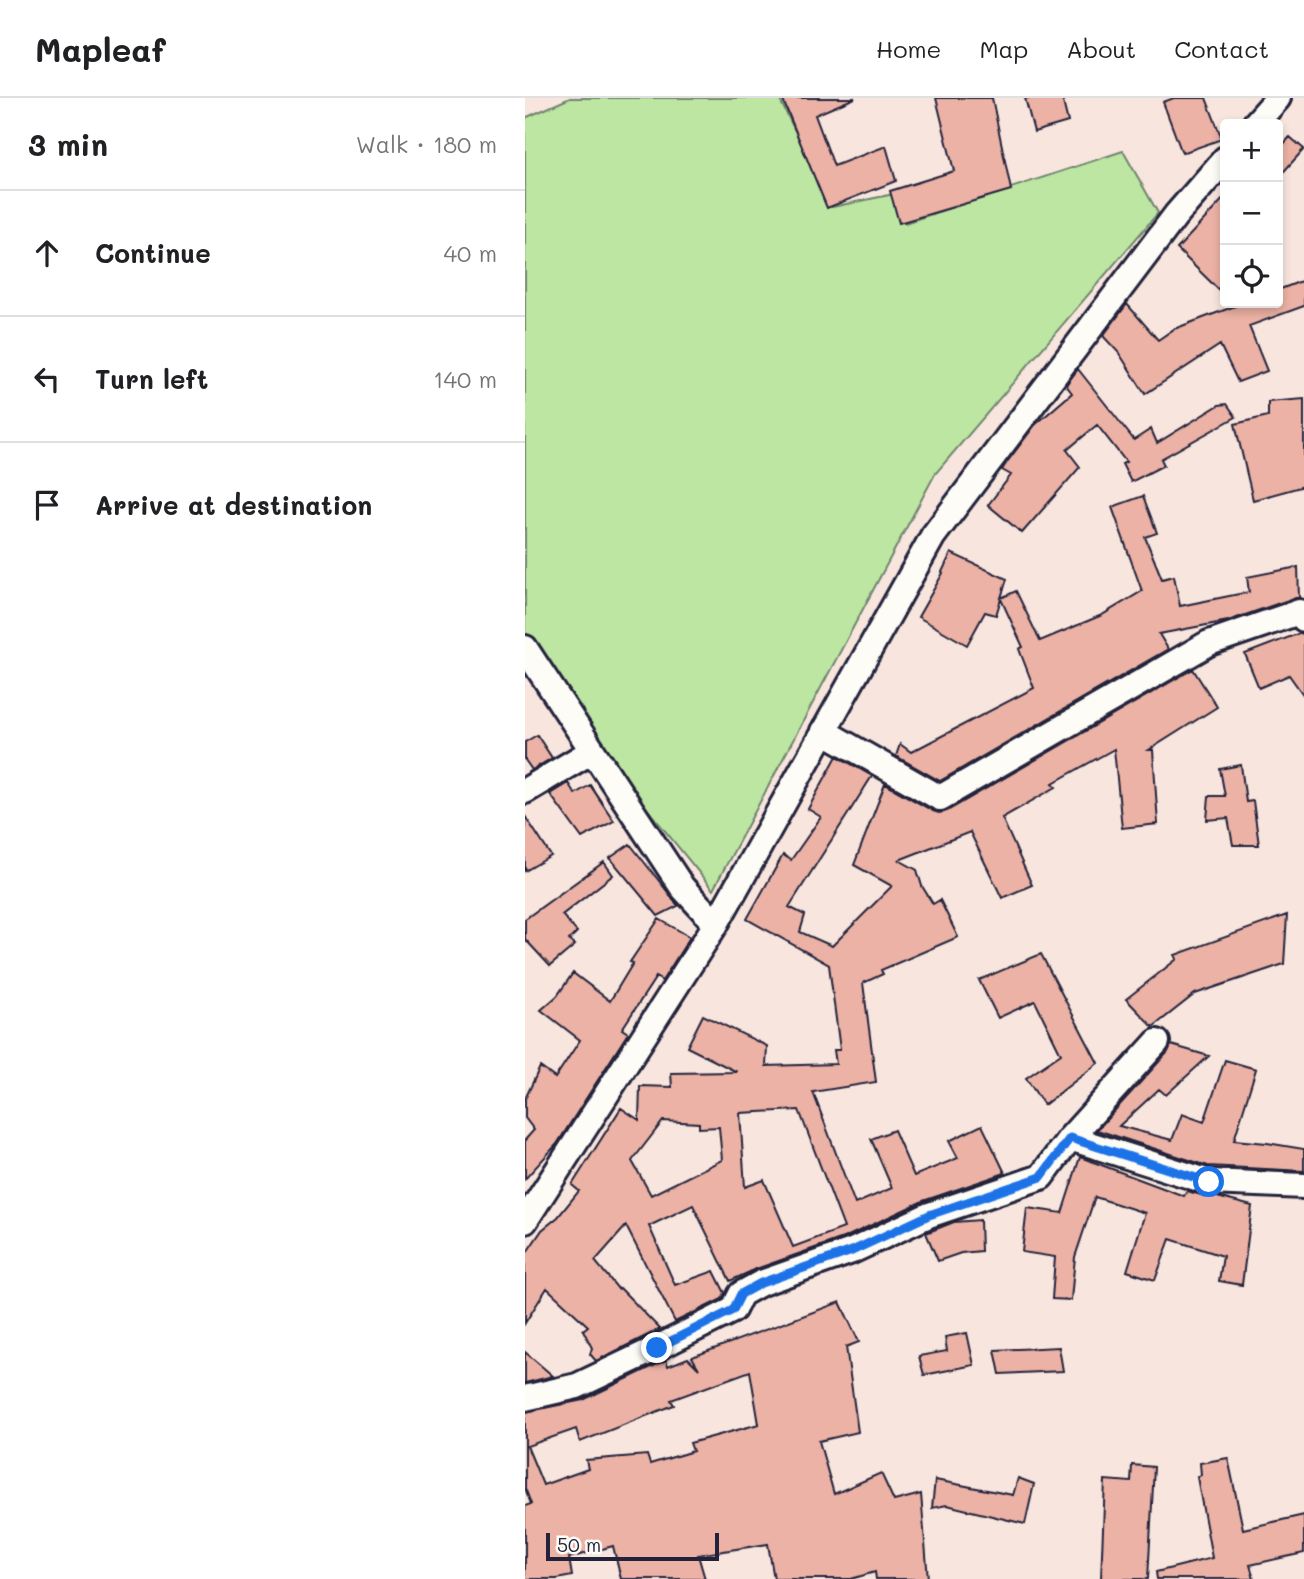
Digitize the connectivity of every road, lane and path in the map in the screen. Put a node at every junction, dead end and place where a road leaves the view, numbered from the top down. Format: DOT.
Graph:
graph roads {
  1 [pos="1278,98"];
  2 [pos="1259,119"];
  3 [pos="1220,165"];
  4 [pos="1304,619"];
  5 [pos="525,648"];
  6 [pos="823,732"];
  7 [pos="592,751"];
  8 [pos="525,791"];
  9 [pos="716,924"];
  10 [pos="1157,1042"];
  11 [pos="1070,1138"];
  12 [pos="1304,1186"];
  13 [pos="525,1221"];
  14 [pos="525,1398"];
  1 -- 2 [label="street"];
  3 -- 6 [label="street"];
  4 -- 6 [label="street"];
  5 -- 7 [label="street"];
  6 -- 9 [label="street"];
  7 -- 8 [label="street"];
  7 -- 9 [label="street"];
  9 -- 13 [label="street"];
  10 -- 11 [label="street"];
  11 -- 12 [label="street"];
  11 -- 14 [label="street"];
}
